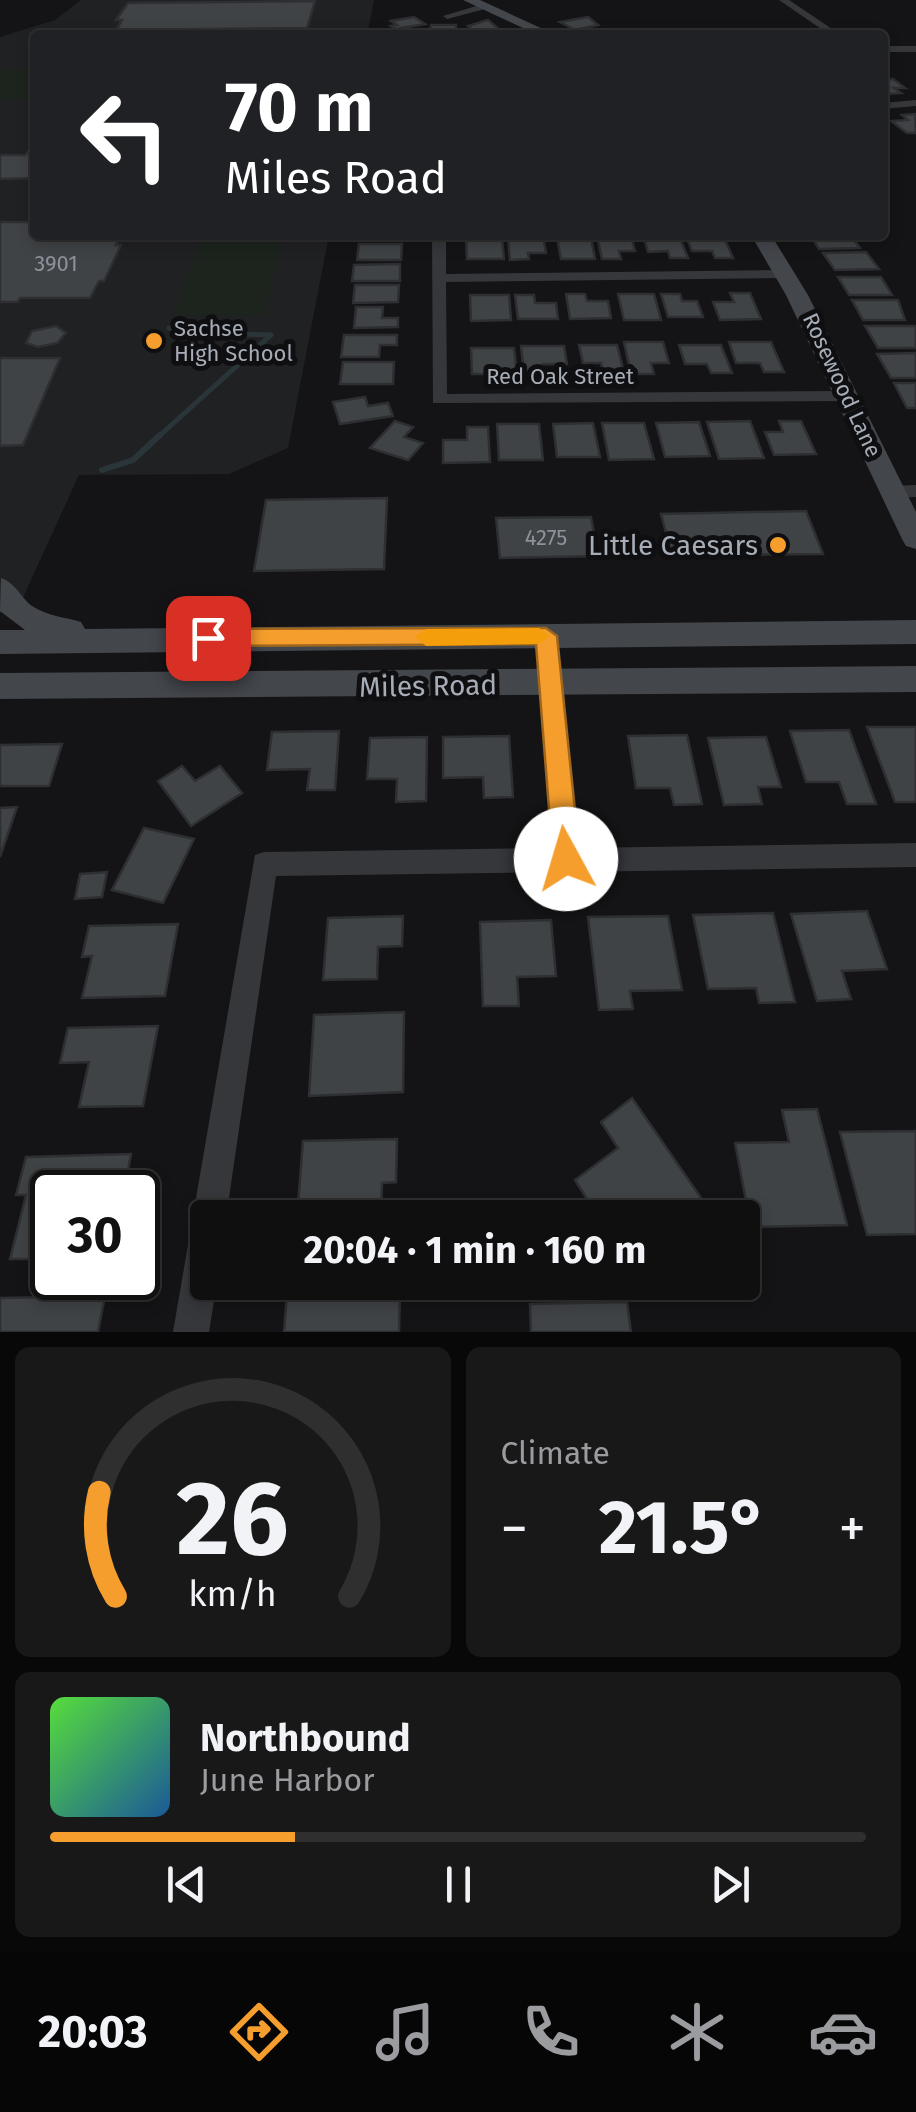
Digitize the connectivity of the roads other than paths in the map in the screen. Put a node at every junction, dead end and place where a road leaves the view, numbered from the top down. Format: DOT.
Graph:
graph roads {
  1 [pos="469,0"];
  2 [pos="783,0"];
  3 [pos="486,6"];
  4 [pos="447,16"];
  5 [pos="539,30"];
  6 [pos="828,30"];
  7 [pos="888,49"];
  8 [pos="916,49"];
  9 [pos="916,103"];
  10 [pos="888,105"];
  11 [pos="439,240"];
  12 [pos="764,240"];
  13 [pos="788,274"];
  14 [pos="440,278"];
  15 [pos="844,396"];
  16 [pos="904,491"];
  17 [pos="916,539"];
  18 [pos="2,589"];
  19 [pos="916,632"];
  20 [pos="546,636"];
  21 [pos="128,640"];
  22 [pos="0,642"];
  23 [pos="916,679"];
  24 [pos="548,685"];
  25 [pos="0,686"];
  26 [pos="916,855"];
  27 [pos="566,859"];
  28 [pos="212,1200"];
  29 [pos="196,1300"];
  30 [pos="191,1332"];
  1 -- 3 [label="main road"];
  2 -- 6 [label="street"];
  3 -- 4 [label="street"];
  3 -- 5 [label="main road"];
  7 -- 8 [label="street"];
  9 -- 10 [label="street"];
  11 -- 14 [label="street, Red Oak Street"];
  12 -- 13 [label="main road, Rosewood Lane"];
  13 -- 14 [label="street"];
  13 -- 15 [label="main road, Rosewood Lane"];
  14 -- 15 [label="street, Red Oak Street"];
  15 -- 16 [label="main road, Rosewood Lane"];
  16 -- 17 [label="main road, Rosewood Lane"];
  18 -- 21 [label="main road"];
  19 -- 20 [label="main road, Miles Road"];
  20 -- 21 [label="main road, Miles Road"];
  20 -- 24 [label="street"];
  21 -- 22 [label="main road, Miles Road"];
  23 -- 24 [label="main road, Miles Road"];
  24 -- 25 [label="main road, Miles Road"];
  24 -- 27 [label="street"];
  26 -- 27 [label="street"];
  27 -- 28 [label="street"];
  29 -- 30 [label="street"];
}
